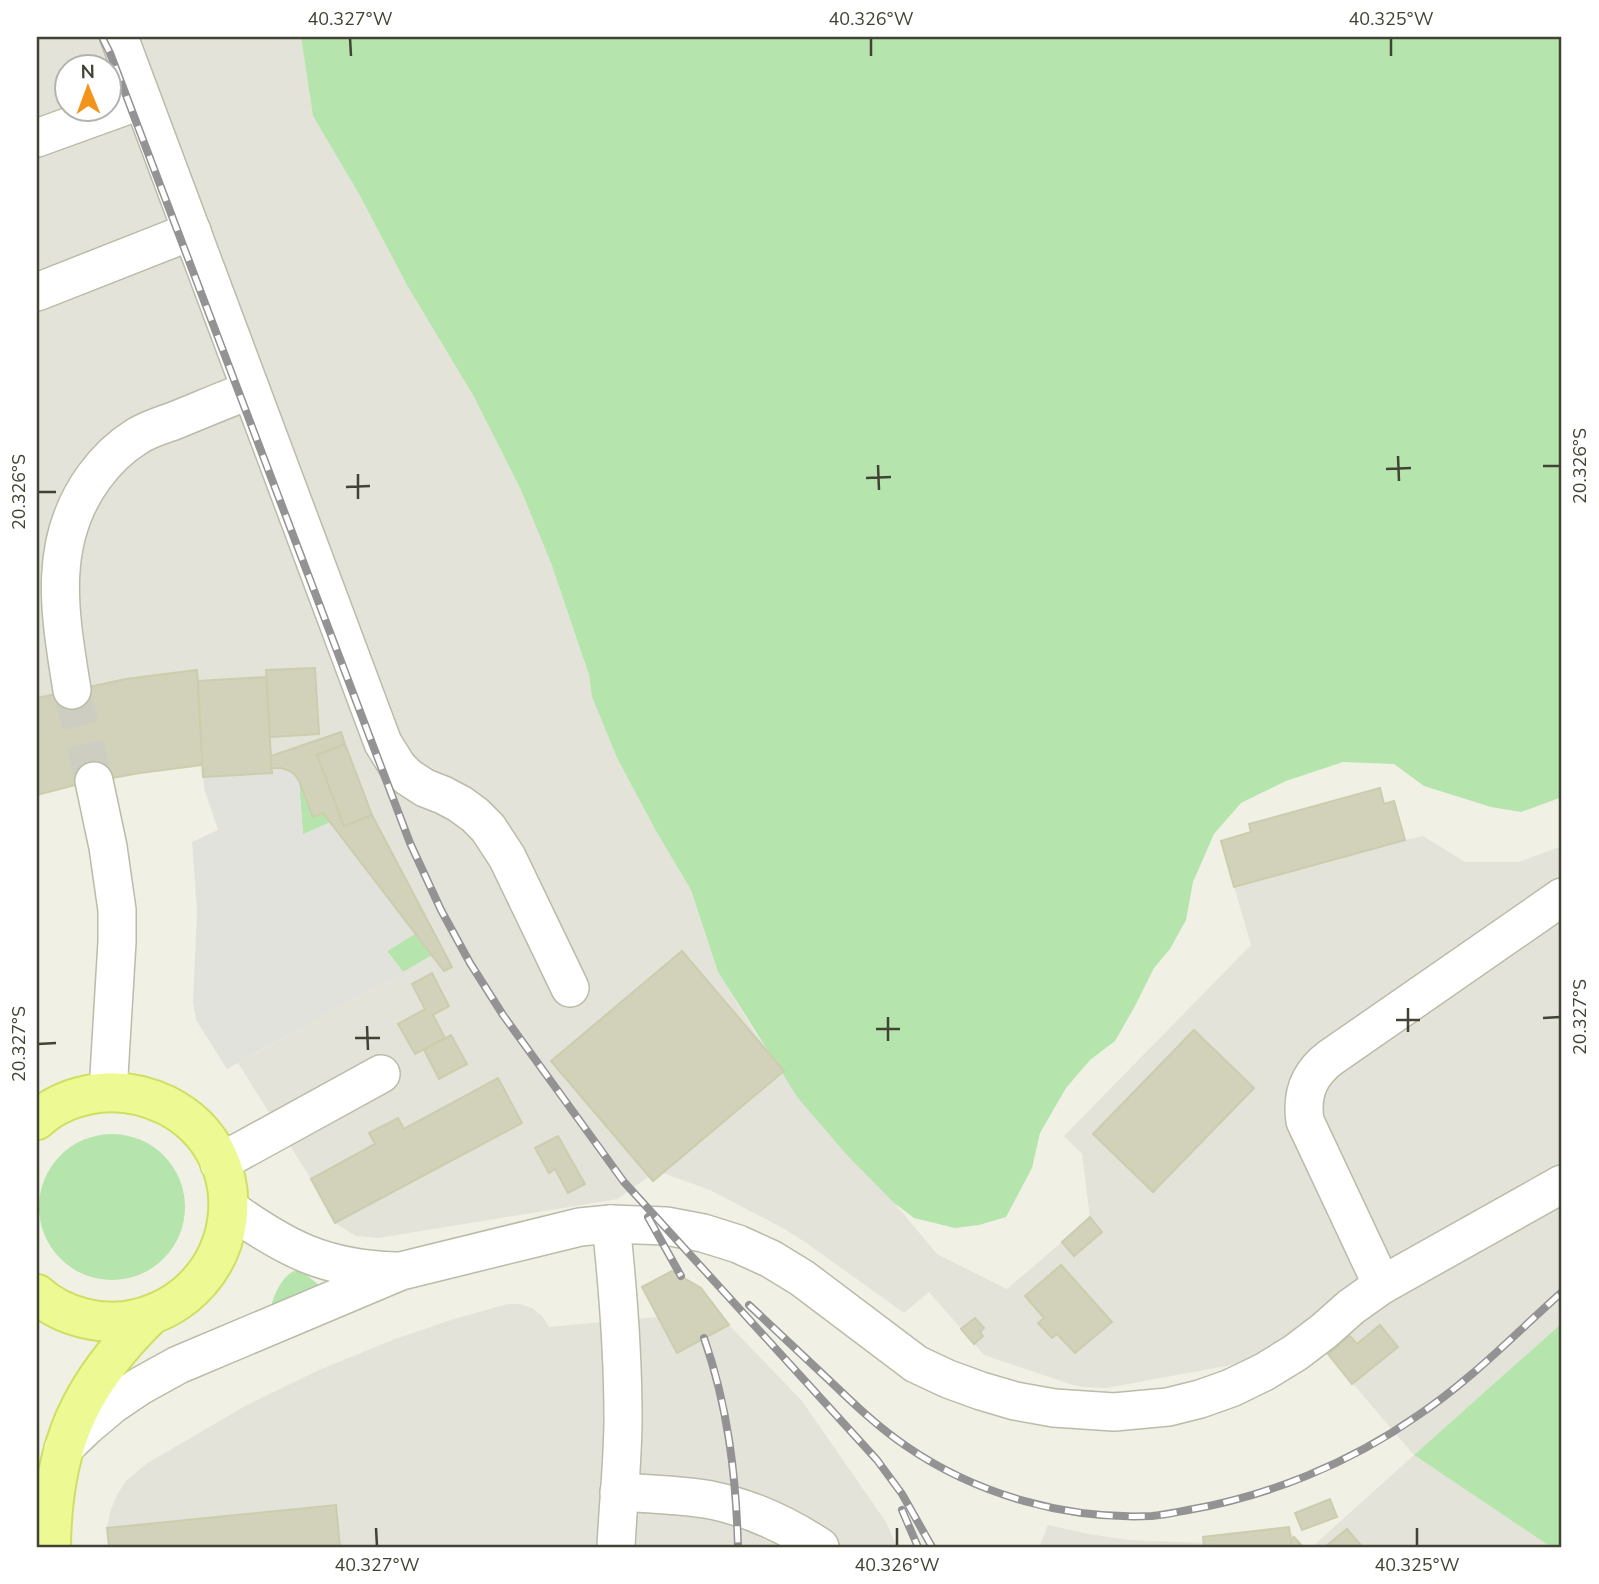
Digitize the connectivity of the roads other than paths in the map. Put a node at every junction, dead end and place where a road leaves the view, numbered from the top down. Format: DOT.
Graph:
graph roads {
  1 [pos="118,37"];
  2 [pos="142,100"];
  3 [pos="37,138"];
  4 [pos="192,231"];
  5 [pos="37,292"];
  6 [pos="251,390"];
  7 [pos="72,690"];
  8 [pos="94,781"];
  9 [pos="1562,897"];
  10 [pos="570,988"];
  11 [pos="381,1074"];
  12 [pos="108,1092"];
  13 [pos="37,1120"];
  14 [pos="219,1163"];
  15 [pos="1562,1184"];
  16 [pos="229,1208"];
  17 [pos="611,1224"];
  18 [pos="401,1271"];
  19 [pos="1382,1285"];
  20 [pos="37,1294"];
  21 [pos="151,1315"];
  22 [pos="63,1449"];
  23 [pos="619,1492"];
  24 [pos="37,1506"];
  25 [pos="51,1547"];
  26 [pos="616,1547"];
  27 [pos="820,1547"];
  1 -- 2 [label="lane"];
  2 -- 3 [label="lane"];
  2 -- 4 [label="lane"];
  4 -- 5 [label="lane"];
  4 -- 6 [label="lane"];
  6 -- 7 [label="lane"];
  6 -- 10 [label="lane"];
  8 -- 12 [label="lane"];
  9 -- 19 [label="lane"];
  11 -- 14 [label="lane"];
  12 -- 13 [label="main road"];
  12 -- 14 [label="main road"];
  14 -- 16 [label="main road"];
  15 -- 19 [label="lane"];
  16 -- 18 [label="lane"];
  16 -- 21 [label="main road"];
  17 -- 18 [label="lane"];
  17 -- 19 [label="lane"];
  17 -- 23 [label="lane"];
  18 -- 22 [label="lane"];
  20 -- 21 [label="main road"];
  21 -- 22 [label="main road"];
  22 -- 25 [label="main road"];
  23 -- 26 [label="lane"];
  23 -- 27 [label="lane"];
  24 -- 25 [label="lane"];
}
